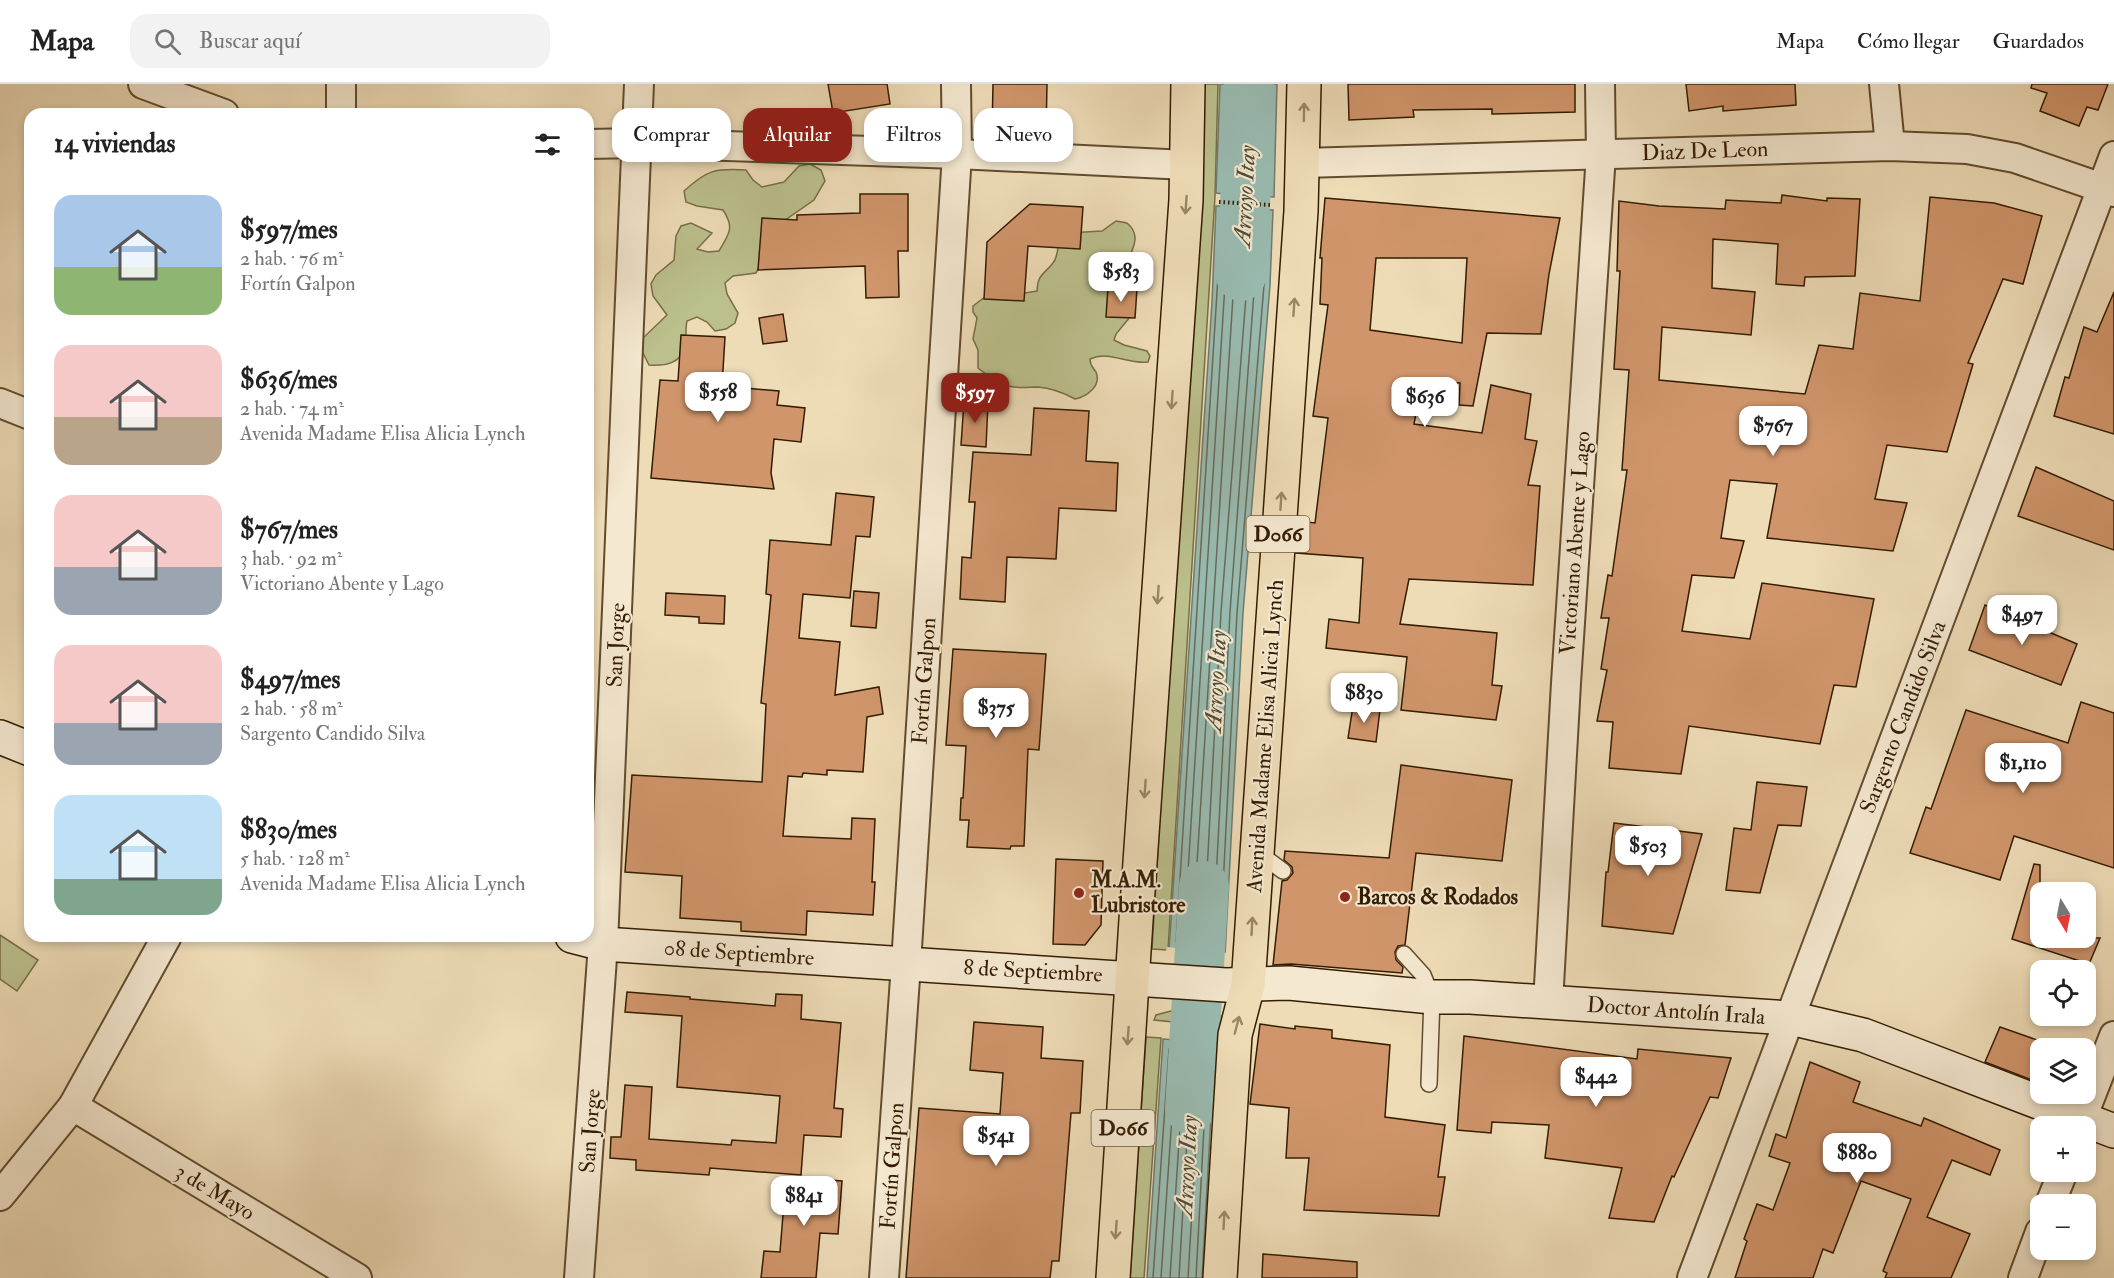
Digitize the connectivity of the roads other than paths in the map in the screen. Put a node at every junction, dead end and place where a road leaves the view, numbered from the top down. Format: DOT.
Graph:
graph roads {
  1 [pos="143,84"];
  2 [pos="341,84"];
  3 [pos="639,84"];
  4 [pos="956,84"];
  5 [pos="1188,84"];
  6 [pos="1304,84"];
  7 [pos="1600,84"];
  8 [pos="1884,84"];
  9 [pos="208,108"];
  10 [pos="341,108"];
  11 [pos="639,108"];
  12 [pos="956,108"];
  13 [pos="594,144"];
  14 [pos="612,144"];
  15 [pos="731,146"];
  16 [pos="1890,146"];
  17 [pos="864,151"];
  18 [pos="962,154"];
  19 [pos="1601,154"];
  20 [pos="2114,156"];
  21 [pos="637,162"];
  22 [pos="956,162"];
  23 [pos="1302,163"];
  24 [pos="1187,165"];
  25 [pos="2108,190"];
  26 [pos="0,403"];
  27 [pos="24,413"];
  28 [pos="0,737"];
  29 [pos="24,747"];
  30 [pos="1256,851"];
  31 [pos="1283,871"];
  32 [pos="164,942"];
  33 [pos="594,942"];
  34 [pos="603,944"];
  35 [pos="1404,954"];
  36 [pos="906,964"];
  37 [pos="1146,978"];
  38 [pos="1234,984"];
  39 [pos="1432,997"];
  40 [pos="1548,1003"];
  41 [pos="1790,1018"];
  42 [pos="2114,1036"];
  43 [pos="1429,1084"];
  44 [pos="73,1106"];
  45 [pos="2064,1116"];
  46 [pos="2084,1116"];
  47 [pos="2096,1127"];
  48 [pos="2114,1131"];
  49 [pos="0,1196"];
  50 [pos="2030,1259"];
  51 [pos="357,1278"];
  52 [pos="579,1278"];
  53 [pos="884,1278"];
  54 [pos="1113,1278"];
  55 [pos="1221,1278"];
  56 [pos="1692,1278"];
  57 [pos="2023,1278"];
  1 -- 9 [label="street"];
  2 -- 10 [label="street"];
  3 -- 11 [label="street, San Jorge"];
  4 -- 12 [label="street, Fortín Galpon"];
  5 -- 24 [label="highway, D066"];
  23 -- 6 [label="highway, Avenida Madame Elisa Alicia Lynch / D066, one-way"];
  7 -- 19 [label="street, Victoriano Abente y Lago"];
  8 -- 16 [label="street"];
  13 -- 14 [label="street"];
  15 -- 17 [label="street"];
  16 -- 19 [label="street, Diaz De Leon"];
  16 -- 25 [label="street, Diaz De Leon"];
  18 -- 24 [label="street"];
  19 -- 23 [label="street, Diaz De Leon"];
  19 -- 40 [label="street, Victoriano Abente y Lago"];
  20 -- 25 [label="street, Sargento Candido Silva"];
  21 -- 34 [label="street, San Jorge"];
  22 -- 36 [label="street, Fortín Galpon"];
  30 -- 23 [label="highway, Avenida Madame Elisa Alicia Lynch / D066, one-way"];
  24 -- 37 [label="highway, D066, one-way"];
  25 -- 41 [label="street, Sargento Candido Silva"];
  26 -- 27 [label="street"];
  28 -- 29 [label="street"];
  30 -- 31 [label="lane"];
  38 -- 30 [label="highway, Avenida Madame Elisa Alicia Lynch / D066, one-way"];
  32 -- 44 [label="street"];
  33 -- 34 [label="street, 08 de Septiembre"];
  34 -- 36 [label="street, 08 de Septiembre"];
  34 -- 52 [label="street, San Jorge"];
  35 -- 39 [label="lane"];
  36 -- 37 [label="street, 8 de Septiembre"];
  36 -- 53 [label="street, Fortín Galpon"];
  37 -- 38 [label="street, 8 de Septiembre"];
  37 -- 54 [label="highway, D066, one-way"];
  38 -- 39 [label="street, Doctor Antolín Irala"];
  55 -- 38 [label="highway, Avenida Madame Elisa Alicia Lynch / D066, one-way"];
  39 -- 40 [label="street, Doctor Antolín Irala"];
  39 -- 43 [label="lane"];
  40 -- 41 [label="street, Doctor Antolín Irala"];
  41 -- 45 [label="street, Doctor Antolín Irala"];
  41 -- 56 [label="street, Sargento Candido Silva"];
  42 -- 46 [label="street"];
  44 -- 49 [label="street"];
  44 -- 51 [label="street, 3 de Mayo"];
  47 -- 48 [label="street, Doctor Antolín Irala"];
  50 -- 57 [label="street"];
}
